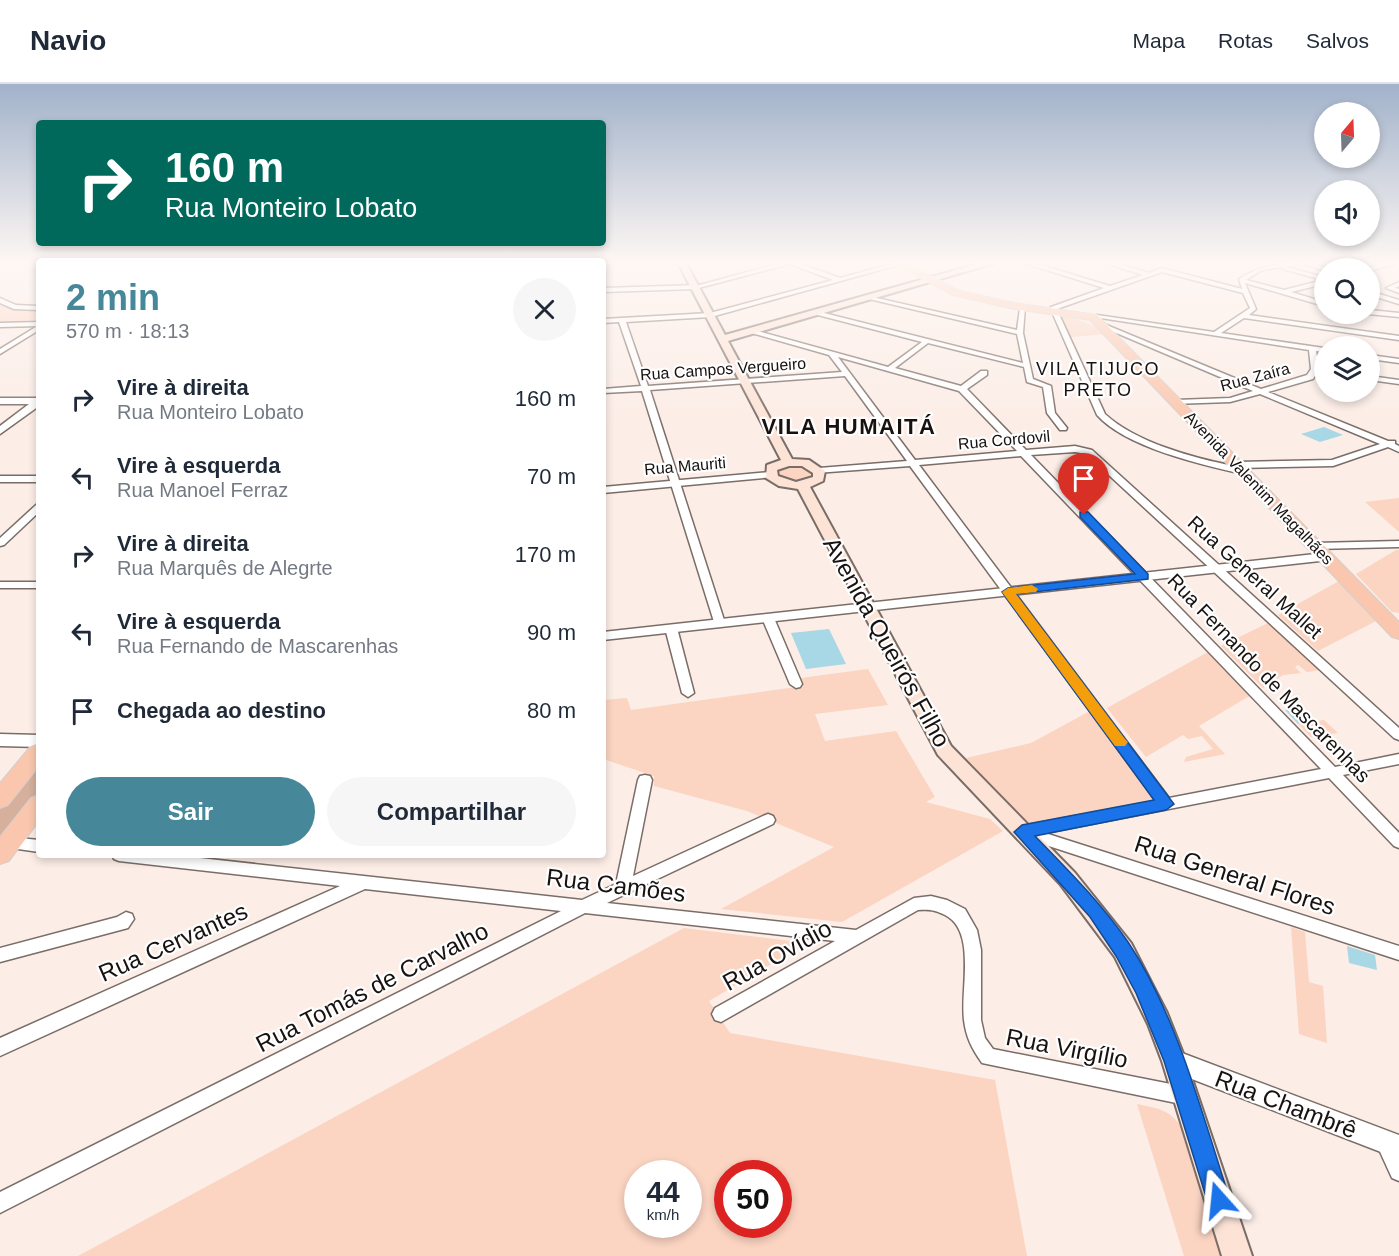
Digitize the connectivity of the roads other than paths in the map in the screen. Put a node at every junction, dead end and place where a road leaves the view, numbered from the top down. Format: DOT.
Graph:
graph roads {
  1 [pos="716,318"];
  2 [pos="728,318"];
  3 [pos="799,318"];
  4 [pos="835,318"];
  5 [pos="954,318"];
  6 [pos="1022,318"];
  7 [pos="1057,318"];
  8 [pos="1074,318"];
  9 [pos="1240,318"];
  10 [pos="1255,318"];
  11 [pos="1287,318"];
  12 [pos="622,320"];
  13 [pos="606,321"];
  14 [pos="718,321"];
  15 [pos="0,325"];
  16 [pos="1099,325"];
  17 [pos="36,326"];
  18 [pos="1320,327"];
  19 [pos="36,328"];
  20 [pos="750,331"];
  21 [pos="1020,333"];
  22 [pos="1215,334"];
  23 [pos="1399,338"];
  24 [pos="723,339"];
  25 [pos="1140,340"];
  26 [pos="927,341"];
  27 [pos="1312,348"];
  28 [pos="0,352"];
  29 [pos="1394,353"];
  30 [pos="832,354"];
  31 [pos="1380,358"];
  32 [pos="1384,359"];
  33 [pos="1399,361"];
  34 [pos="1314,362"];
  35 [pos="1027,366"];
  36 [pos="890,369"];
  37 [pos="1314,370"];
  38 [pos="984,373"];
  39 [pos="845,374"];
  40 [pos="1380,379"];
  41 [pos="746,381"];
  42 [pos="1399,382"];
  43 [pos="644,388"];
  44 [pos="962,389"];
  45 [pos="606,391"];
  46 [pos="1261,391"];
  47 [pos="0,401"];
  48 [pos="36,401"];
  49 [pos="1176,402"];
  50 [pos="36,403"];
  51 [pos="1063,428"];
  52 [pos="0,431"];
  53 [pos="1399,441"];
  54 [pos="1388,444"];
  55 [pos="1399,449"];
  56 [pos="1083,450"];
  57 [pos="1024,453"];
  58 [pos="788,462"];
  59 [pos="912,462"];
  60 [pos="1240,468"];
  61 [pos="819,471"];
  62 [pos="770,475"];
  63 [pos="0,479"];
  64 [pos="36,479"];
  65 [pos="674,483"];
  66 [pos="801,485"];
  67 [pos="606,489"];
  68 [pos="36,510"];
  69 [pos="0,543"];
  70 [pos="1399,544"];
  71 [pos="1320,552"];
  72 [pos="1217,568"];
  73 [pos="1144,577"];
  74 [pos="0,585"];
  75 [pos="36,585"];
  76 [pos="1008,592"];
  77 [pos="867,607"];
  78 [pos="768,618"];
  79 [pos="719,623"];
  80 [pos="671,628"];
  81 [pos="1399,633"];
  82 [pos="606,636"];
  83 [pos="796,684"];
  84 [pos="688,693"];
  85 [pos="1399,735"];
  86 [pos="0,740"];
  87 [pos="36,741"];
  88 [pos="36,755"];
  89 [pos="1399,759"];
  90 [pos="1333,772"];
  91 [pos="645,780"];
  92 [pos="0,799"];
  93 [pos="1166,804"];
  94 [pos="36,808"];
  95 [pos="768,820"];
  96 [pos="1022,832"];
  97 [pos="1399,842"];
  98 [pos="36,846"];
  99 [pos="4,849"];
  100 [pos="147,858"];
  101 [pos="365,881"];
  102 [pos="623,889"];
  103 [pos="587,905"];
  104 [pos="126,919"];
  105 [pos="857,937"];
  106 [pos="1399,953"];
  107 [pos="0,955"];
  108 [pos="721,1014"];
  109 [pos="0,1047"];
  110 [pos="1174,1061"];
  111 [pos="1186,1096"];
  112 [pos="1392,1144"];
  113 [pos="1399,1172"];
  114 [pos="0,1203"];
  115 [pos="1237,1256"];
  1 -- 14 [label="main road"];
  2 -- 14 [label="street"];
  3 -- 20 [label="main road"];
  4 -- 26 [label="street"];
  5 -- 21 [label="street"];
  6 -- 21 [label="street"];
  7 -- 60 [label="street"];
  8 -- 16 [label="main road"];
  9 -- 22 [label="street"];
  10 -- 18 [label="street"];
  11 -- 18 [label="street"];
  12 -- 13 [label="street"];
  12 -- 14 [label="street"];
  12 -- 43 [label="street"];
  14 -- 20 [label="main road"];
  14 -- 24 [label="main road"];
  15 -- 17 [label="street"];
  16 -- 22 [label="street"];
  16 -- 25 [label="street"];
  16 -- 25 [label="street"];
  16 -- 49 [label="main road, Avenida Valentim Magalhães"];
  18 -- 23 [label="street"];
  19 -- 28 [label="street"];
  20 -- 24 [label="main road"];
  20 -- 30 [label="street"];
  21 -- 35 [label="street"];
  22 -- 27 [label="street"];
  24 -- 41 [label="main road"];
  25 -- 46 [label="street"];
  26 -- 35 [label="street"];
  26 -- 36 [label="street"];
  27 -- 34 [label="street, Rua Zaíra"];
  29 -- 32 [label="street"];
  30 -- 36 [label="street"];
  30 -- 39 [label="street"];
  31 -- 32 [label="street"];
  32 -- 33 [label="street"];
  35 -- 51 [label="street"];
  36 -- 44 [label="street"];
  37 -- 46 [label="street, Rua Zaíra"];
  38 -- 44 [label="street"];
  39 -- 41 [label="street, Rua Campos Vergueiro"];
  39 -- 59 [label="street"];
  40 -- 42 [label="street"];
  41 -- 43 [label="street, Rua Campos Vergueiro"];
  41 -- 58 [label="main road"];
  43 -- 45 [label="street, Rua Campos Vergueiro"];
  43 -- 65 [label="street"];
  44 -- 57 [label="street, Rua Fernando de Mascarenhas"];
  46 -- 49 [label="street, Rua Zaíra"];
  46 -- 54 [label="street"];
  47 -- 48 [label="street"];
  49 -- 60 [label="main road, Avenida Valentim Magalhães"];
  50 -- 52 [label="street"];
  53 -- 54 [label="street"];
  54 -- 55 [label="street"];
  54 -- 60 [label="street"];
  56 -- 57 [label="street, Rua Cordovil"];
  56 -- 72 [label="street, Rua General Mallet"];
  57 -- 59 [label="street, Rua Cordovil"];
  57 -- 73 [label="street, Rua Fernando de Mascarenhas"];
  58 -- 61 [label="main road"];
  58 -- 62 [label="main road"];
  59 -- 61 [label="street, Rua Cordovil"];
  59 -- 76 [label="street"];
  60 -- 71 [label="main road, Avenida Valentim Magalhães"];
  61 -- 66 [label="main road"];
  62 -- 65 [label="street, Rua Mauriti"];
  62 -- 66 [label="main road"];
  63 -- 64 [label="street"];
  65 -- 67 [label="street, Rua Mauriti"];
  65 -- 79 [label="street"];
  66 -- 77 [label="main road, Avenida Queirós Filho"];
  68 -- 69 [label="street"];
  70 -- 71 [label="street"];
  71 -- 72 [label="street"];
  71 -- 81 [label="main road, Avenida Valentim Magalhães"];
  72 -- 73 [label="street"];
  72 -- 85 [label="street, Rua General Mallet"];
  73 -- 76 [label="street"];
  73 -- 90 [label="street, Rua Fernando de Mascarenhas"];
  74 -- 75 [label="street"];
  76 -- 77 [label="street"];
  76 -- 93 [label="street"];
  77 -- 78 [label="street"];
  77 -- 96 [label="main road, Avenida Queirós Filho"];
  78 -- 79 [label="street"];
  78 -- 83 [label="street"];
  79 -- 80 [label="street"];
  80 -- 82 [label="street"];
  80 -- 84 [label="street"];
  86 -- 87 [label="street"];
  88 -- 92 [label="main road"];
  89 -- 90 [label="street"];
  90 -- 93 [label="street"];
  90 -- 97 [label="street, Rua Fernando de Mascarenhas"];
  91 -- 102 [label="street"];
  93 -- 96 [label="street"];
  94 -- 99 [label="main road"];
  95 -- 102 [label="street, Rua Tomás de Carvalho"];
  96 -- 106 [label="street, Rua General Flores"];
  96 -- 110 [label="main road, Avenida Queirós Filho"];
  98 -- 99 [label="street"];
  100 -- 101 [label="street, Rua Camões"];
  101 -- 103 [label="street, Rua Camões"];
  101 -- 109 [label="street, Rua Cervantes"];
  102 -- 103 [label="street, Rua Tomás de Carvalho"];
  103 -- 105 [label="street, Rua Camões"];
  103 -- 114 [label="street, Rua Tomás de Carvalho"];
  104 -- 107 [label="street"];
  105 -- 108 [label="street, Rua Ovídio"];
  105 -- 111 [label="street, Rua Virgílio"];
  110 -- 111 [label="main road, Avenida Queirós Filho"];
  110 -- 112 [label="street, Rua Chambrê"];
  111 -- 115 [label="main road, Avenida Queirós Filho"];
  112 -- 113 [label="street"];
}
